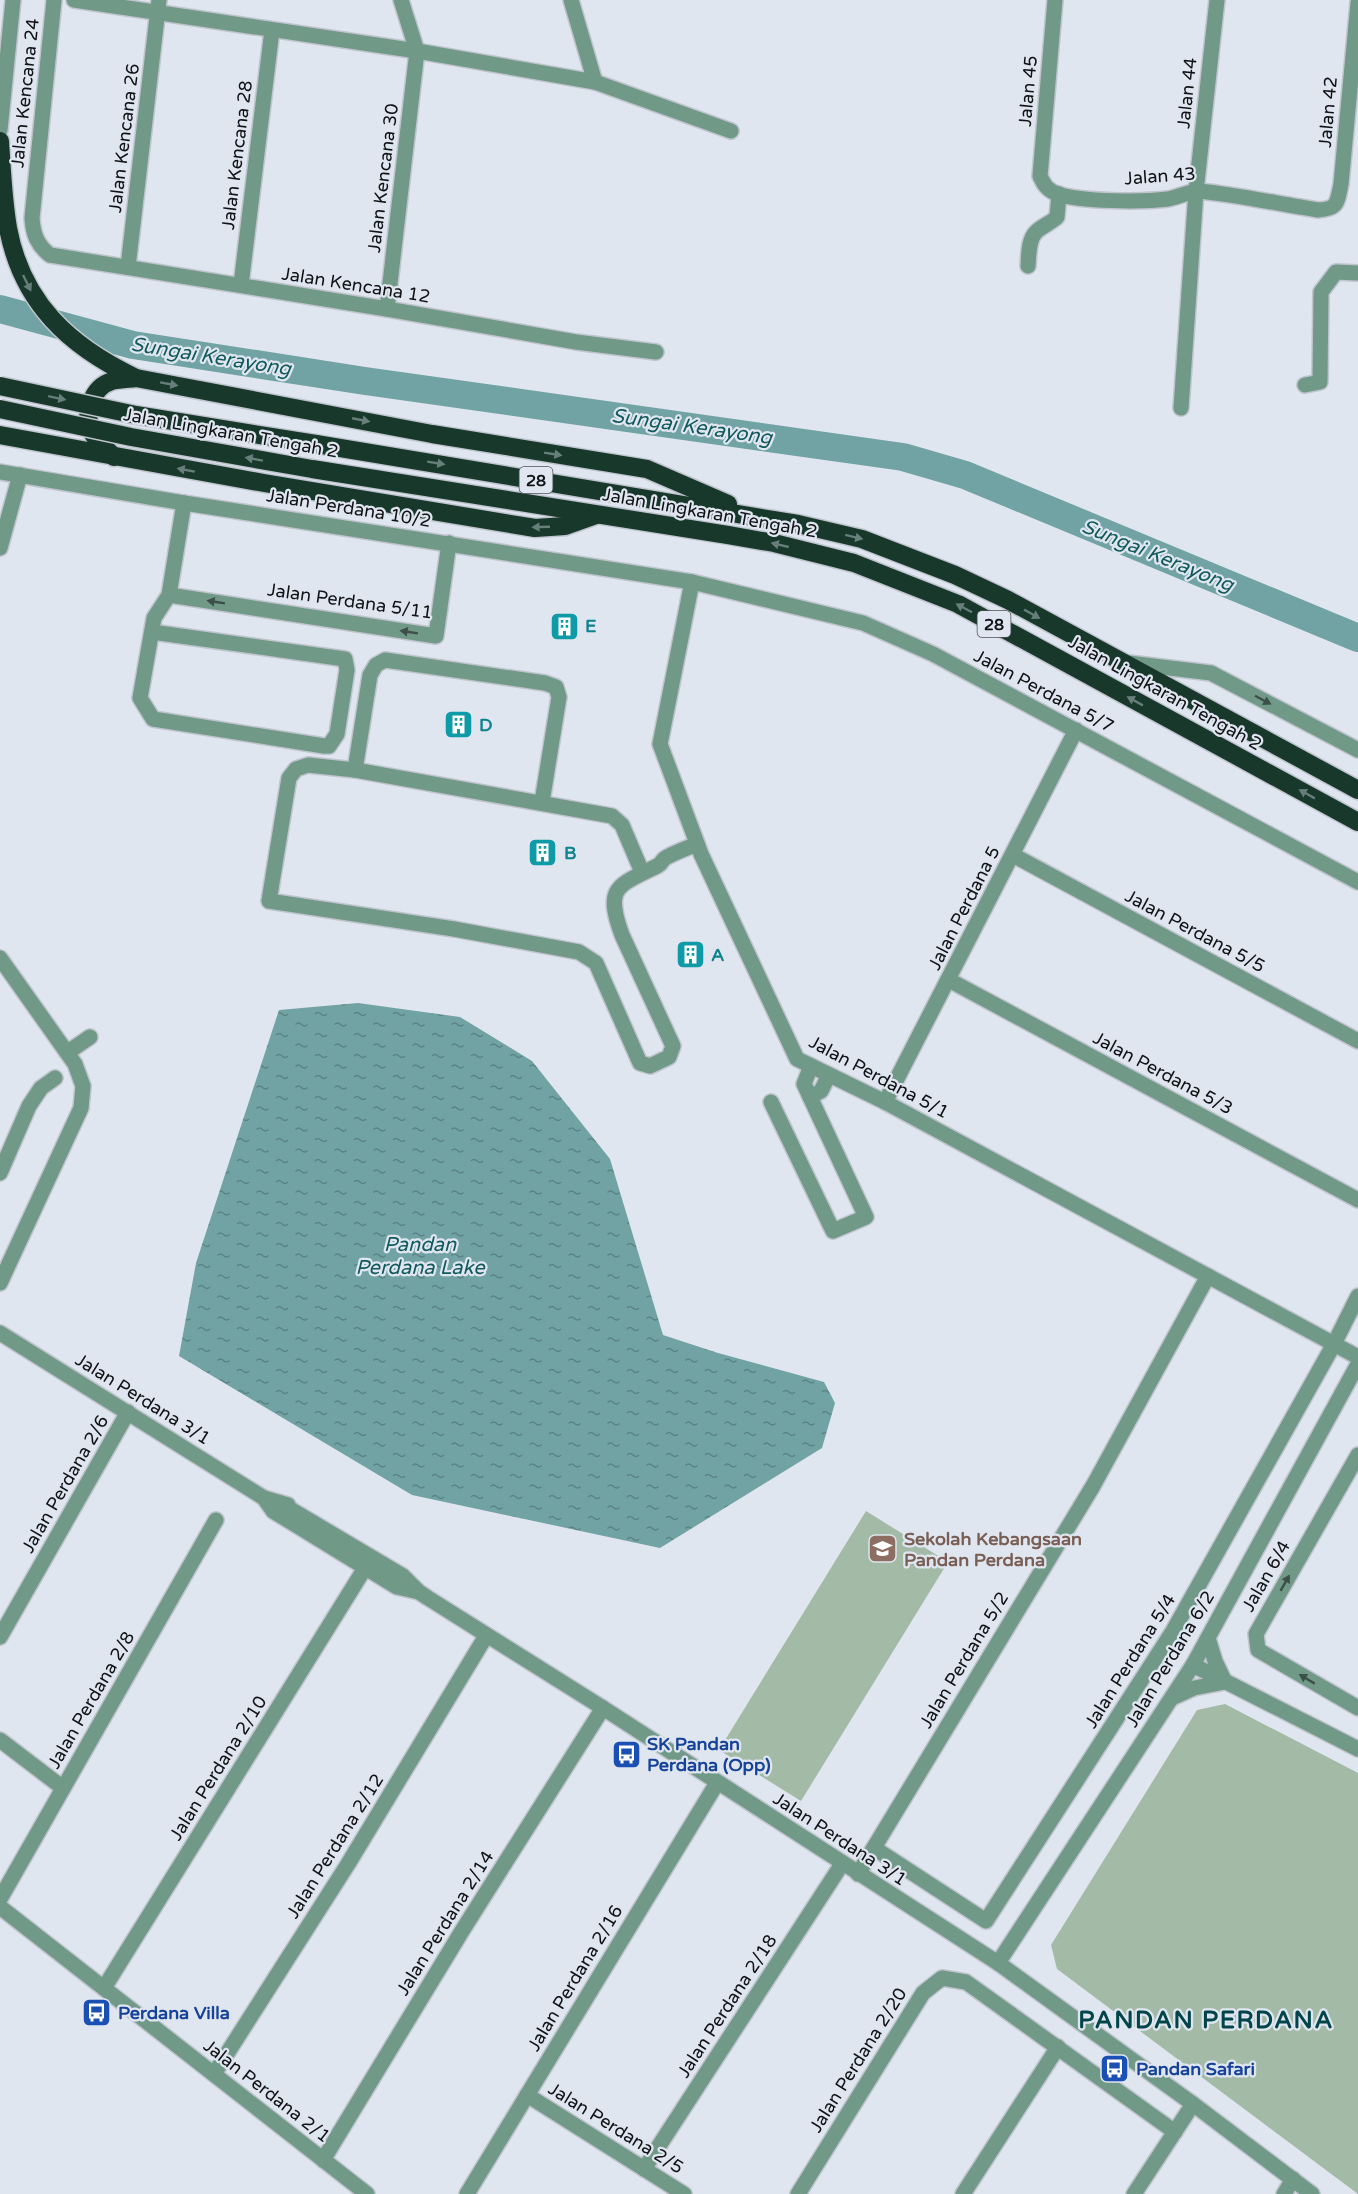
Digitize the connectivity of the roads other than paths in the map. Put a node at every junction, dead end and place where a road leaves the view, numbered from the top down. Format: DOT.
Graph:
graph roads {
  1 [pos="13,0"];
  2 [pos="54,0"];
  3 [pos="74,0"];
  4 [pos="401,0"];
  5 [pos="571,0"];
  6 [pos="1055,0"];
  7 [pos="1217,0"];
  8 [pos="1358,3"];
  9 [pos="158,6"];
  10 [pos="272,30"];
  11 [pos="417,51"];
  12 [pos="595,82"];
  13 [pos="0,130"];
  14 [pos="731,131"];
  15 [pos="0,141"];
  16 [pos="1044,185"];
  17 [pos="1196,191"];
  18 [pos="1059,194"];
  19 [pos="1318,210"];
  20 [pos="50,255"];
  21 [pos="1028,266"];
  22 [pos="128,267"];
  23 [pos="1358,273"];
  24 [pos="241,285"];
  25 [pos="387,309"];
  26 [pos="656,352"];
  27 [pos="136,378"];
  28 [pos="1305,385"];
  29 [pos="0,386"];
  30 [pos="1180,408"];
  31 [pos="0,409"];
  32 [pos="0,435"];
  33 [pos="114,457"];
  34 [pos="0,472"];
  35 [pos="20,475"];
  36 [pos="184,503"];
  37 [pos="598,514"];
  38 [pos="755,516"];
  39 [pos="449,543"];
  40 [pos="0,548"];
  41 [pos="692,582"];
  42 [pos="169,595"];
  43 [pos="152,632"];
  44 [pos="1119,662"];
  45 [pos="1076,730"];
  46 [pos="1358,750"];
  47 [pos="355,770"];
  48 [pos="1358,790"];
  49 [pos="542,802"];
  50 [pos="1358,822"];
  51 [pos="699,849"];
  52 [pos="1013,855"];
  53 [pos="642,872"];
  54 [pos="1358,882"];
  55 [pos="0,958"];
  56 [pos="949,980"];
  57 [pos="90,1037"];
  58 [pos="1358,1041"];
  59 [pos="68,1052"];
  60 [pos="811,1066"];
  61 [pos="829,1075"];
  62 [pos="55,1078"];
  63 [pos="810,1097"];
  64 [pos="771,1102"];
  65 [pos="885,1102"];
  66 [pos="0,1173"];
  67 [pos="1358,1200"];
  68 [pos="1208,1276"];
  69 [pos="0,1282"];
  70 [pos="1358,1296"];
  71 [pos="0,1334"];
  72 [pos="1334,1344"];
  73 [pos="1358,1357"];
  74 [pos="1358,1364"];
  75 [pos="128,1412"];
  76 [pos="1358,1455"];
  77 [pos="272,1501"];
  78 [pos="216,1520"];
  79 [pos="365,1569"];
  80 [pos="419,1592"];
  81 [pos="486,1636"];
  82 [pos="0,1637"];
  83 [pos="1208,1638"];
  84 [pos="1193,1665"];
  85 [pos="1225,1682"];
  86 [pos="1172,1698"];
  87 [pos="603,1708"];
  88 [pos="1358,1708"];
  89 [pos="0,1740"];
  90 [pos="1358,1749"];
  91 [pos="717,1783"];
  92 [pos="63,1788"];
  93 [pos="874,1848"];
  94 [pos="842,1864"];
  95 [pos="858,1874"];
  96 [pos="0,1899"];
  97 [pos="0,1907"];
  98 [pos="998,1963"];
  99 [pos="104,1988"];
  100 [pos="1058,2047"];
  101 [pos="214,2074"];
  102 [pos="527,2095"];
  103 [pos="1193,2104"];
  104 [pos="1175,2132"];
  105 [pos="323,2160"];
  106 [pos="644,2169"];
  107 [pos="1293,2179"];
  108 [pos="367,2194"];
  109 [pos="466,2194"];
  110 [pos="684,2194"];
  111 [pos="798,2194"];
  112 [pos="963,2194"];
  113 [pos="1134,2194"];
  114 [pos="1284,2194"];
  115 [pos="1312,2194"];
  1 -- 13 [label="street"];
  2 -- 20 [label="street, Jalan Kencana 24"];
  3 -- 9 [label="street"];
  4 -- 11 [label="street"];
  5 -- 12 [label="street"];
  6 -- 16 [label="street, Jalan 45"];
  7 -- 17 [label="street, Jalan 44"];
  8 -- 19 [label="street, Jalan 42"];
  9 -- 10 [label="street"];
  9 -- 22 [label="street, Jalan Kencana 26"];
  10 -- 11 [label="street"];
  10 -- 24 [label="street, Jalan Kencana 28"];
  11 -- 12 [label="street"];
  11 -- 25 [label="street, Jalan Kencana 30"];
  12 -- 14 [label="street"];
  15 -- 27 [label="highway, one-way"];
  16 -- 18 [label="street, Jalan 43"];
  17 -- 18 [label="street, Jalan 43"];
  17 -- 19 [label="street, Jalan 43"];
  17 -- 30 [label="street, Jalan 44"];
  18 -- 21 [label="street"];
  20 -- 22 [label="street, Jalan Kencana 12"];
  22 -- 24 [label="street, Jalan Kencana 12"];
  23 -- 28 [label="street"];
  24 -- 25 [label="street, Jalan Kencana 12"];
  25 -- 26 [label="street, Jalan Kencana 12"];
  27 -- 33 [label="highway"];
  27 -- 38 [label="highway, one-way"];
  29 -- 38 [label="highway, Jalan Lingkaran Tengah 2 / 28, one-way, bridge"];
  37 -- 31 [label="highway, Jalan Lingkaran Tengah 2 / 28, one-way, bridge"];
  32 -- 33 [label="highway"];
  37 -- 33 [label="highway, one-way"];
  34 -- 35 [label="street, Jalan Perdana 10/2"];
  35 -- 36 [label="street, Jalan Perdana 10/2"];
  35 -- 40 [label="street"];
  36 -- 39 [label="street, Jalan Perdana 10/2"];
  36 -- 42 [label="street"];
  50 -- 37 [label="highway, Jalan Lingkaran Tengah 2 / 28, one-way"];
  38 -- 44 [label="highway, Jalan Lingkaran Tengah 2 / 28, one-way"];
  39 -- 41 [label="street, Jalan Perdana 10/2"];
  39 -- 42 [label="street, Jalan Perdana 5/11, one-way"];
  41 -- 45 [label="street, Jalan Perdana 5/7"];
  41 -- 51 [label="street, Jalan Perdana 5/1"];
  42 -- 43 [label="street"];
  43 -- 43 [label="street"];
  44 -- 46 [label="street, one-way"];
  44 -- 48 [label="highway, Jalan Lingkaran Tengah 2 / 28"];
  45 -- 52 [label="street, Jalan Perdana 5"];
  45 -- 54 [label="street, Jalan Perdana 5/7"];
  47 -- 49 [label="street"];
  47 -- 49 [label="street"];
  47 -- 53 [label="street"];
  49 -- 53 [label="street"];
  51 -- 53 [label="street"];
  51 -- 60 [label="street, Jalan Perdana 5/1"];
  52 -- 56 [label="street, Jalan Perdana 5"];
  52 -- 58 [label="street, Jalan Perdana 5/5"];
  55 -- 59 [label="street"];
  56 -- 65 [label="street, Jalan Perdana 5"];
  56 -- 67 [label="street, Jalan Perdana 5/3"];
  57 -- 59 [label="street"];
  59 -- 69 [label="street"];
  60 -- 61 [label="street, Jalan Perdana 5/1"];
  60 -- 63 [label="street"];
  61 -- 63 [label="street"];
  61 -- 65 [label="street, Jalan Perdana 5/1"];
  62 -- 66 [label="street"];
  63 -- 64 [label="street"];
  65 -- 68 [label="street, Jalan Perdana 5/1"];
  68 -- 72 [label="street, Jalan Perdana 5/1"];
  68 -- 93 [label="street, Jalan Perdana 5/2"];
  70 -- 72 [label="street, Jalan Perdana 5/4"];
  71 -- 75 [label="street, Jalan Perdana 3/1"];
  72 -- 73 [label="street, Jalan Perdana 5/1"];
  72 -- 93 [label="street, Jalan Perdana 5/4"];
  74 -- 83 [label="street, Jalan Perdana 6/2"];
  75 -- 77 [label="street, Jalan Perdana 3/1"];
  75 -- 82 [label="street, Jalan Perdana 2/6"];
  88 -- 76 [label="street, Jalan 6/4, one-way"];
  77 -- 79 [label="street, Jalan Perdana 3/1"];
  77 -- 80 [label="street, Jalan Perdana 3/1"];
  78 -- 92 [label="street, Jalan Perdana 2/8"];
  79 -- 80 [label="street, Jalan Perdana 3/1"];
  79 -- 99 [label="street, Jalan Perdana 2/10"];
  80 -- 81 [label="street, Jalan Perdana 3/1"];
  81 -- 87 [label="street, Jalan Perdana 3/1"];
  81 -- 101 [label="street, Jalan Perdana 2/12"];
  83 -- 84 [label="street, Jalan Perdana 6/2"];
  83 -- 85 [label="street"];
  84 -- 85 [label="street"];
  84 -- 86 [label="street, Jalan Perdana 6/2"];
  85 -- 86 [label="street"];
  85 -- 90 [label="street"];
  86 -- 98 [label="street, Jalan Perdana 6/2"];
  87 -- 91 [label="street, Jalan Perdana 3/1"];
  87 -- 105 [label="street, Jalan Perdana 2/14"];
  89 -- 92 [label="street"];
  91 -- 94 [label="street, Jalan Perdana 3/1"];
  91 -- 102 [label="street, Jalan Perdana 2/16"];
  92 -- 96 [label="street, Jalan Perdana 2/8"];
  93 -- 95 [label="street, Jalan Perdana 5/2"];
  94 -- 95 [label="street, Jalan Perdana 3/1"];
  94 -- 106 [label="street, Jalan Perdana 2/18"];
  95 -- 98 [label="street, Jalan Perdana 3/1"];
  97 -- 99 [label="street, Jalan Perdana 2/1"];
  98 -- 103 [label="street, Jalan Perdana 3/1"];
  99 -- 101 [label="street, Jalan Perdana 2/1"];
  100 -- 104 [label="street, Jalan Perdana 2/20"];
  100 -- 111 [label="street, Jalan Perdana 2/20"];
  100 -- 112 [label="street"];
  101 -- 105 [label="street, Jalan Perdana 2/1"];
  102 -- 106 [label="street, Jalan Perdana 2/5"];
  102 -- 109 [label="street, Jalan Perdana 2/16"];
  103 -- 104 [label="street"];
  103 -- 107 [label="street, Jalan Perdana 3/1"];
  104 -- 113 [label="street"];
  105 -- 108 [label="street, Jalan Perdana 2/1"];
  106 -- 110 [label="street, Jalan Perdana 2/5"];
  107 -- 114 [label="street"];
  107 -- 115 [label="street, Jalan Perdana 3/1"];
}
